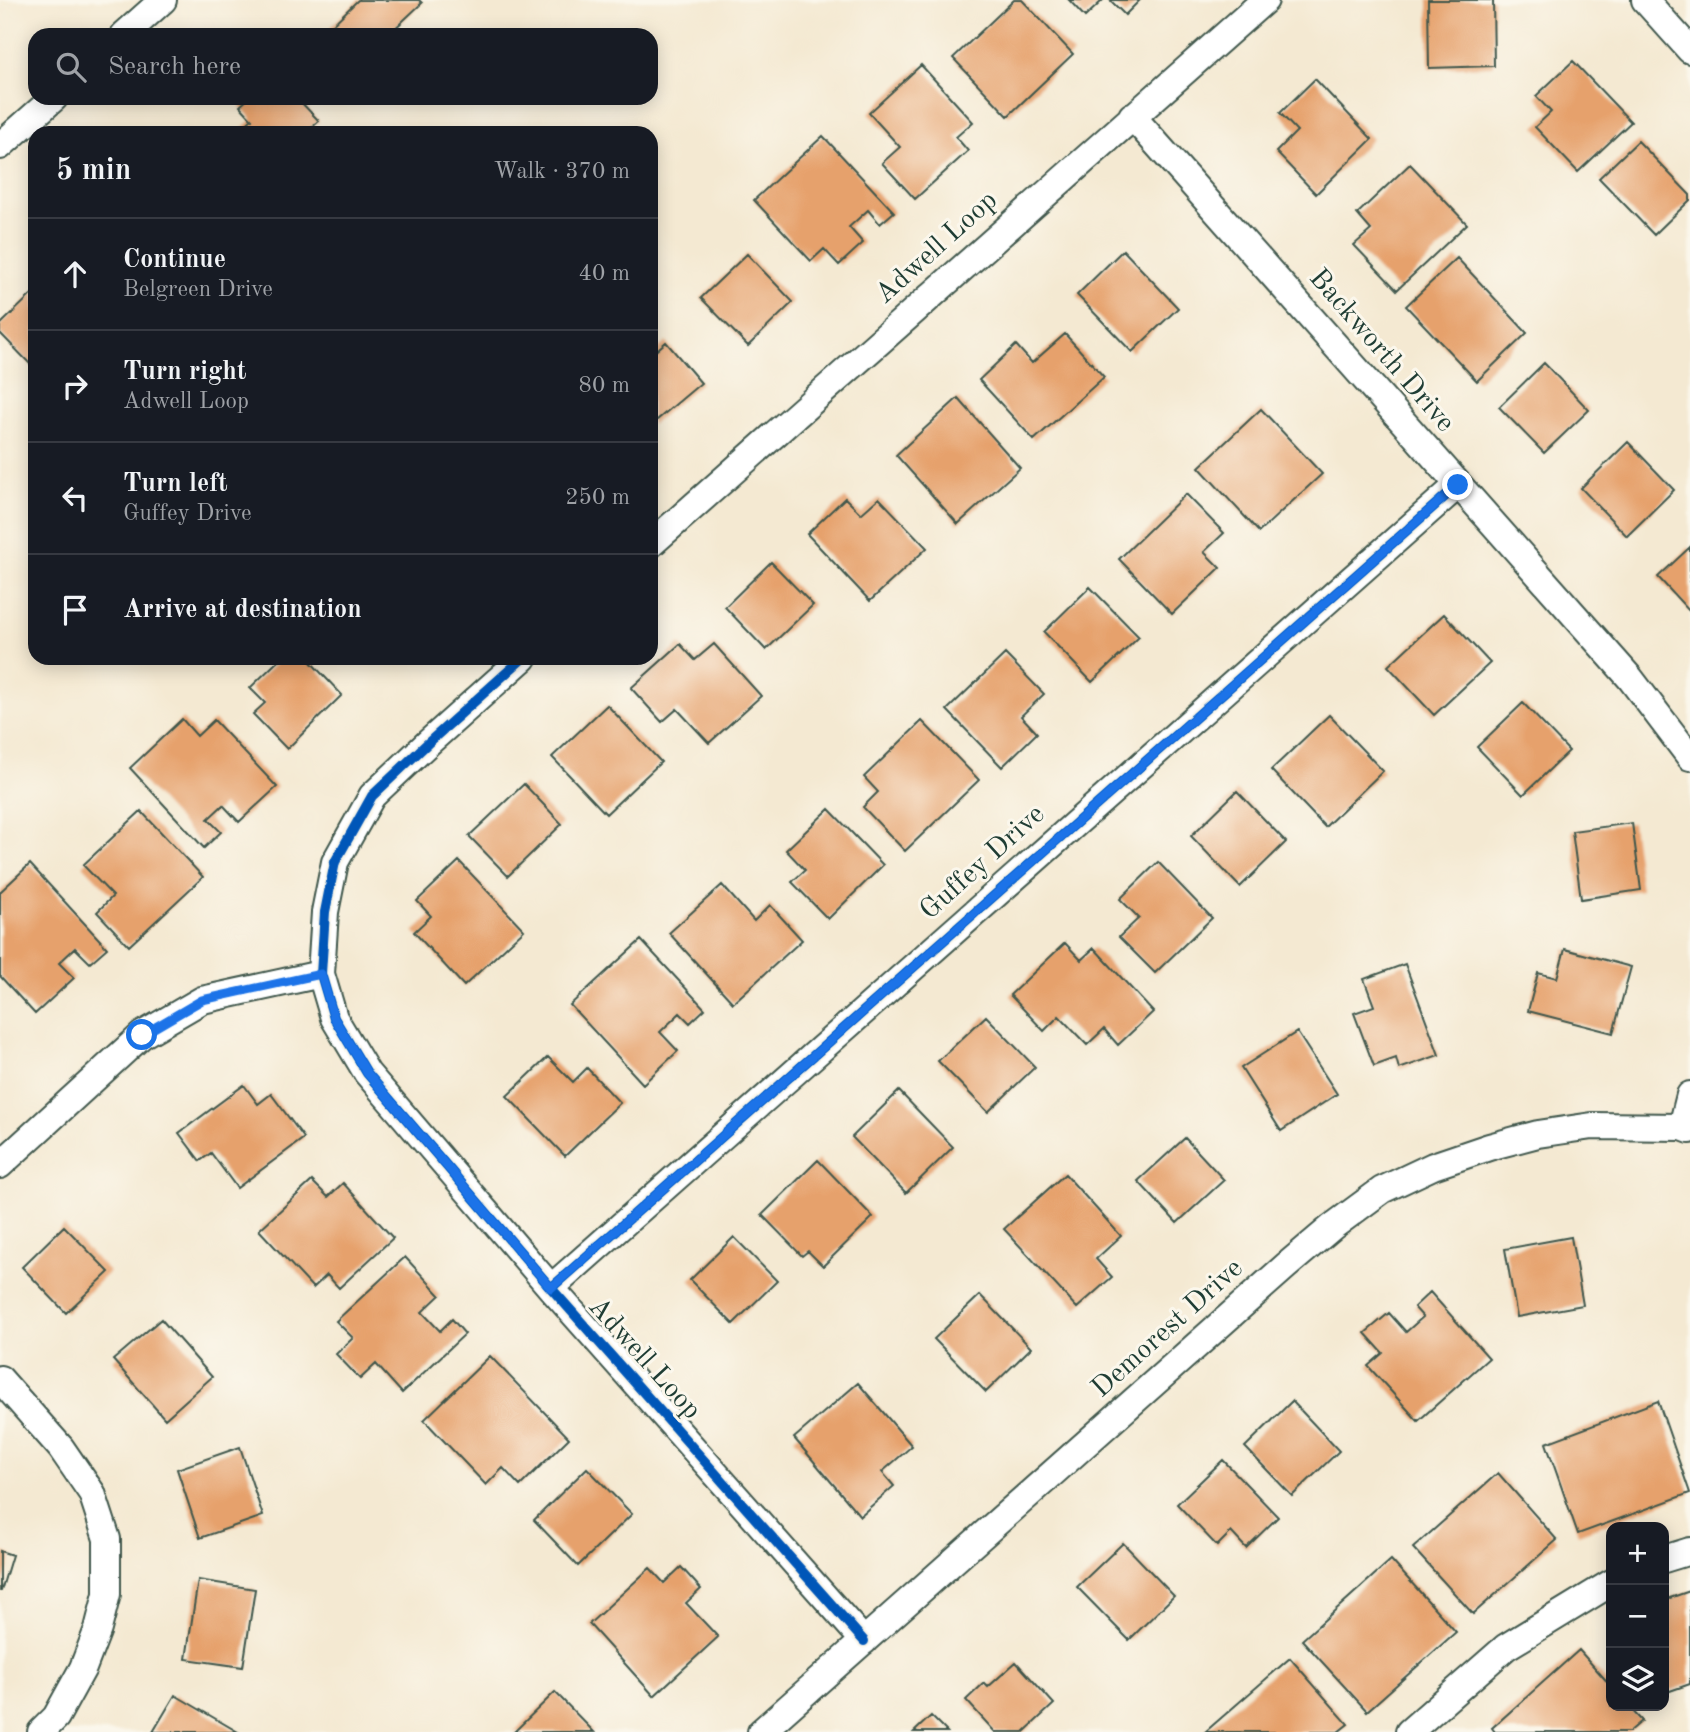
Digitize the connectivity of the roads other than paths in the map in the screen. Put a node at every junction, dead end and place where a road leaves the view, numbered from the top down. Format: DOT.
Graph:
graph roads {
  1 [pos="163,0"];
  2 [pos="1265,0"];
  3 [pos="1644,0"];
  4 [pos="132,28"];
  5 [pos="1690,50"];
  6 [pos="46,105"];
  7 [pos="1132,116"];
  8 [pos="0,146"];
  9 [pos="1458,485"];
  10 [pos="658,538"];
  11 [pos="515,665"];
  12 [pos="1690,757"];
  13 [pos="321,974"];
  14 [pos="1690,1095"];
  15 [pos="1686,1129"];
  16 [pos="0,1165"];
  17 [pos="551,1288"];
  18 [pos="0,1379"];
  19 [pos="1690,1551"];
  20 [pos="1669,1557"];
  21 [pos="1608,1585"];
  22 [pos="864,1641"];
  23 [pos="41,1732"];
  24 [pos="761,1732"];
  25 [pos="1409,1732"];
  1 -- 4 [label="street"];
  2 -- 7 [label="street, Adwell Loop"];
  3 -- 5 [label="street"];
  6 -- 8 [label="street"];
  7 -- 9 [label="street, Backworth Drive"];
  7 -- 10 [label="street, Adwell Loop"];
  9 -- 12 [label="street, Backworth Drive"];
  9 -- 17 [label="street, Guffey Drive"];
  11 -- 13 [label="street, Adwell Loop"];
  13 -- 16 [label="street"];
  13 -- 17 [label="street, Adwell Loop"];
  14 -- 15 [label="street"];
  15 -- 22 [label="street, Demorest Drive"];
  17 -- 22 [label="street, Adwell Loop"];
  18 -- 23 [label="street"];
  19 -- 20 [label="street"];
  21 -- 25 [label="street"];
  22 -- 24 [label="street, Demorest Drive"];
}
